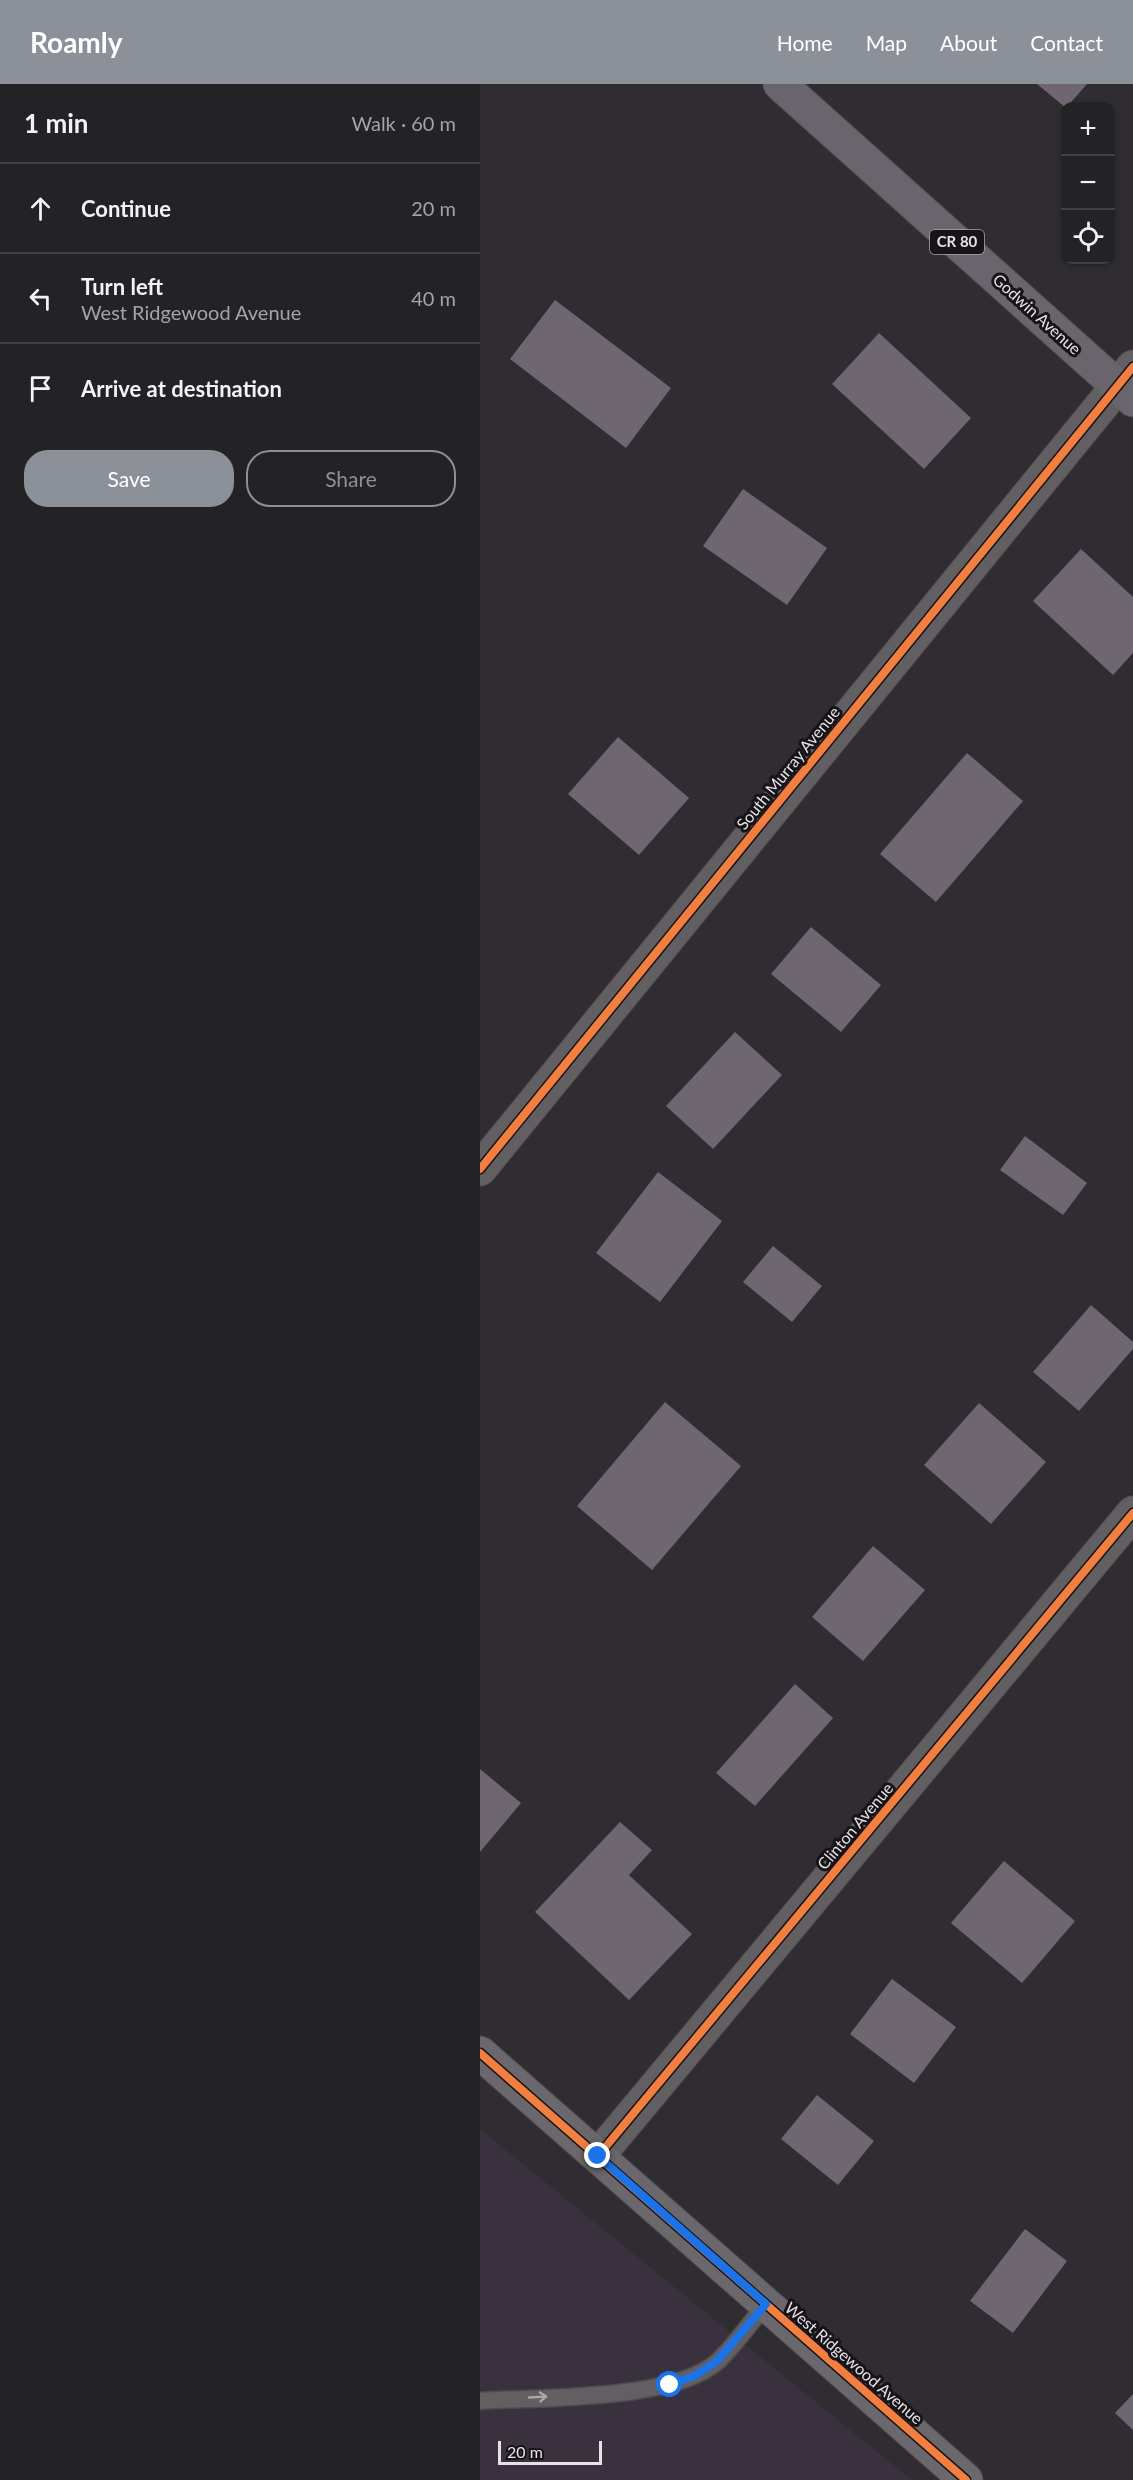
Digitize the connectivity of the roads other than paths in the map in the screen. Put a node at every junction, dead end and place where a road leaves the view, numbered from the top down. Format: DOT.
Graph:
graph roads {
  1 [pos="780,84"];
  2 [pos="1128,384"];
  3 [pos="480,1168"];
  4 [pos="1133,1513"];
  5 [pos="480,2053"];
  6 [pos="598,2156"];
  7 [pos="766,2304"];
  8 [pos="480,2401"];
  9 [pos="966,2480"];
  1 -- 2 [label="main road, Godwin Avenue / CR 80"];
  2 -- 3 [label="street, South Murray Avenue"];
  4 -- 6 [label="street, Clinton Avenue"];
  5 -- 6 [label="street, West Ridgewood Avenue"];
  6 -- 7 [label="street, West Ridgewood Avenue"];
  8 -- 7 [label="lane, one-way"];
  7 -- 9 [label="street, West Ridgewood Avenue"];
}
